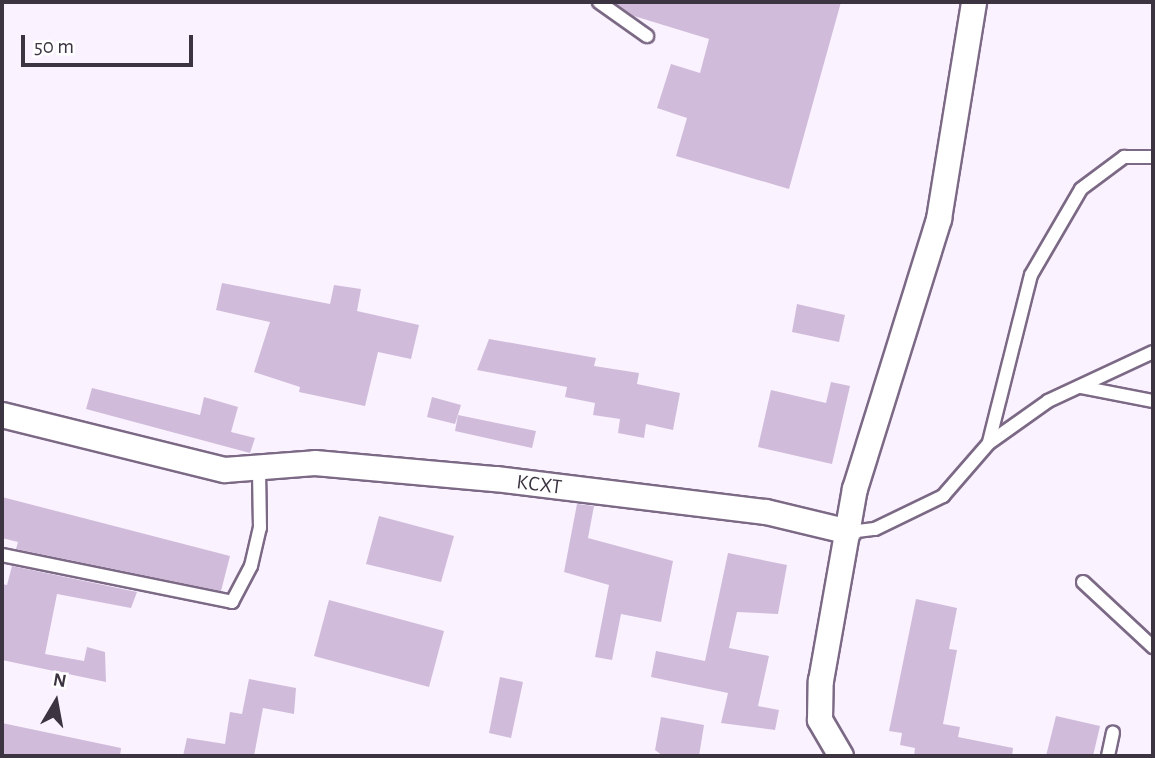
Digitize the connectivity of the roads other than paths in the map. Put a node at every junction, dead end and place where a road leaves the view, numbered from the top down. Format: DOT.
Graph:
graph roads {
  1 [pos="599,2"];
  2 [pos="974,2"];
  3 [pos="647,36"];
  4 [pos="1153,157"];
  5 [pos="1153,352"];
  6 [pos="1081,387"];
  7 [pos="1153,401"];
  8 [pos="2,415"];
  9 [pos="989,443"];
  10 [pos="259,469"];
  11 [pos="849,532"];
  12 [pos="2,555"];
  13 [pos="1083,582"];
  14 [pos="1153,647"];
  15 [pos="1113,733"];
  16 [pos="841,756"];
  17 [pos="1108,756"];
  1 -- 3 [label="lane"];
  2 -- 11 [label="street"];
  4 -- 9 [label="lane"];
  5 -- 6 [label="lane"];
  6 -- 7 [label="lane"];
  6 -- 9 [label="lane"];
  8 -- 10 [label="street, КСХТ"];
  9 -- 11 [label="lane"];
  10 -- 11 [label="street, КСХТ"];
  10 -- 12 [label="lane"];
  11 -- 16 [label="street"];
  13 -- 14 [label="lane"];
  15 -- 17 [label="lane"];
}
